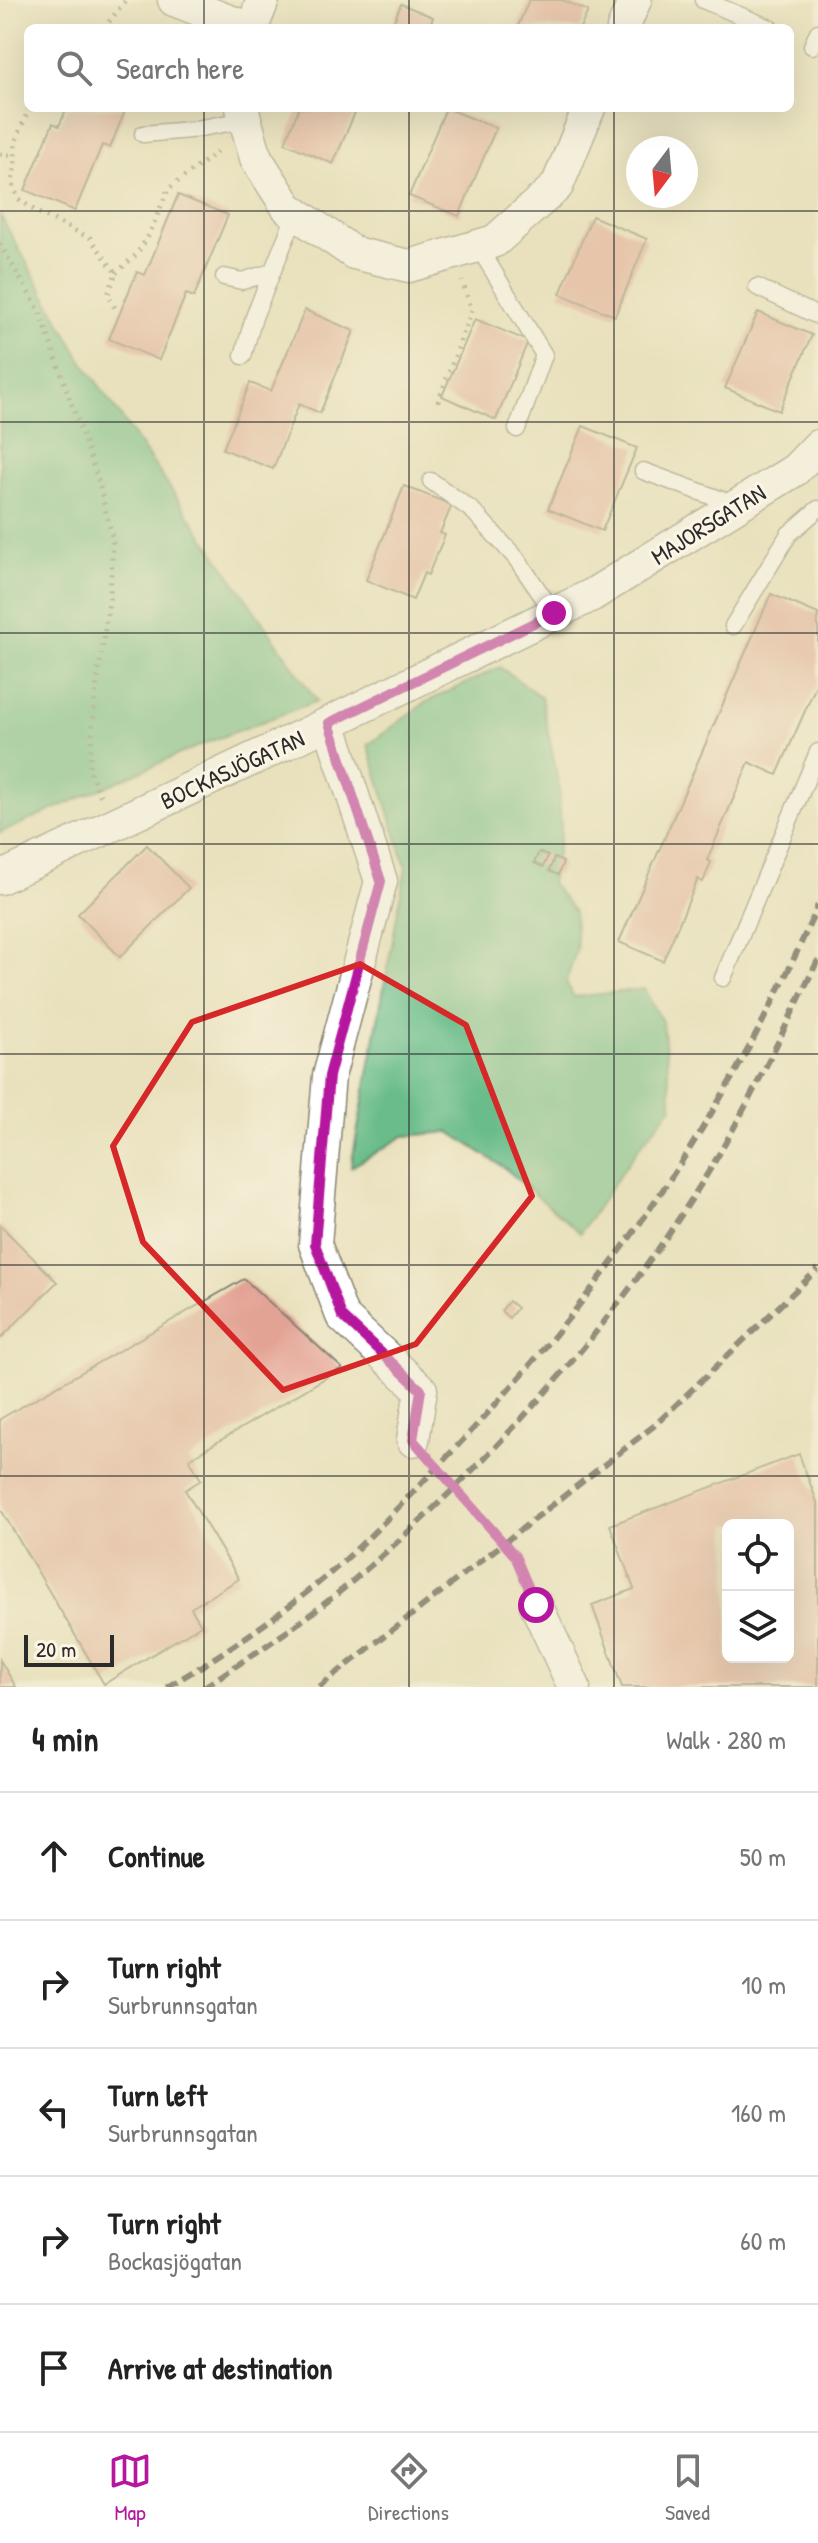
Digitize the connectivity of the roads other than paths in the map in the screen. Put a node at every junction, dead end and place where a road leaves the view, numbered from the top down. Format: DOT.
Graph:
graph roads {
  1 [pos="174,0"];
  2 [pos="263,0"];
  3 [pos="635,0"];
  4 [pos="703,0"];
  5 [pos="238,24"];
  6 [pos="251,24"];
  7 [pos="625,24"];
  8 [pos="760,24"];
  9 [pos="587,112"];
  10 [pos="245,119"];
  11 [pos="143,134"];
  12 [pos="296,213"];
  13 [pos="465,250"];
  14 [pos="272,272"];
  15 [pos="224,277"];
  16 [pos="757,287"];
  17 [pos="818,316"];
  18 [pos="243,356"];
  19 [pos="517,429"];
  20 [pos="818,447"];
  21 [pos="643,471"];
  22 [pos="431,481"];
  23 [pos="737,505"];
  24 [pos="818,509"];
  25 [pos="592,595"];
  26 [pos="554,613"];
  27 [pos="733,626"];
  28 [pos="329,723"];
  29 [pos="818,752"];
  30 [pos="0,878"];
  31 [pos="723,978"];
  32 [pos="413,1440"];
  33 [pos="536,1605"];
  34 [pos="574,1687"];
  1 -- 5 [label="street"];
  2 -- 6 [label="street"];
  3 -- 7 [label="street"];
  4 -- 8 [label="lane"];
  9 -- 13 [label="street"];
  10 -- 11 [label="lane"];
  10 -- 12 [label="street"];
  12 -- 13 [label="street"];
  12 -- 14 [label="lane"];
  13 -- 19 [label="lane"];
  14 -- 15 [label="lane"];
  14 -- 18 [label="lane"];
  16 -- 17 [label="lane"];
  20 -- 23 [label="street, MAJORSGATAN"];
  21 -- 23 [label="lane"];
  22 -- 26 [label="lane"];
  23 -- 25 [label="street, MAJORSGATAN"];
  24 -- 27 [label="lane"];
  25 -- 26 [label="street, BOCKASJÖGATAN"];
  26 -- 28 [label="street, BOCKASJÖGATAN"];
  28 -- 30 [label="street, BOCKASJÖGATAN"];
  28 -- 32 [label="street"];
  29 -- 31 [label="lane"];
  33 -- 34 [label="street"];
}
